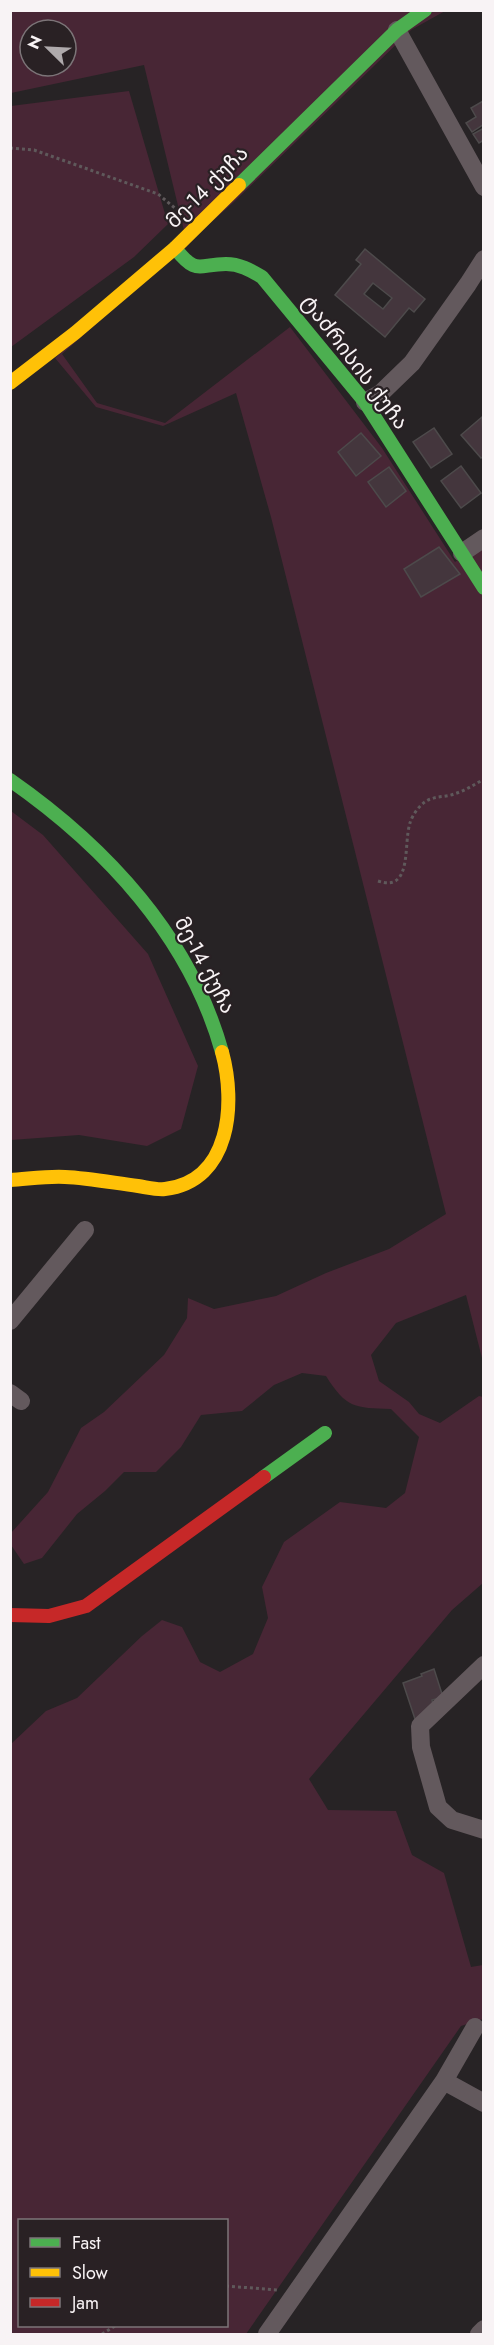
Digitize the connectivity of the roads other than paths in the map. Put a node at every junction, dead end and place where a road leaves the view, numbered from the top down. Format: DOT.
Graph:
graph roads {
  1 [pos="425,10"];
  2 [pos="397,30"];
  3 [pos="483,187"];
  4 [pos="175,248"];
  5 [pos="483,259"];
  6 [pos="10,383"];
  7 [pos="365,402"];
  8 [pos="483,538"];
  9 [pos="462,553"];
  10 [pos="483,588"];
  11 [pos="10,780"];
  12 [pos="10,1180"];
  13 [pos="85,1230"];
  14 [pos="10,1321"];
  15 [pos="325,1433"];
  16 [pos="10,1615"];
  17 [pos="483,1665"];
  18 [pos="483,1830"];
  19 [pos="475,2027"];
  20 [pos="444,2081"];
  21 [pos="483,2103"];
  22 [pos="483,2329"];
  23 [pos="267,2334"];
  24 [pos="479,2334"];
  1 -- 2 [label="street, მე-14 ქუჩა"];
  2 -- 3 [label="street"];
  2 -- 4 [label="street, მე-14 ქუჩა"];
  4 -- 6 [label="street, მე-14 ქუჩა"];
  4 -- 7 [label="street, ტაძრისის ქუჩა"];
  5 -- 7 [label="street"];
  7 -- 9 [label="street, ტაძრისის ქუჩა"];
  8 -- 9 [label="street"];
  9 -- 10 [label="street, ტაძრისის ქუჩა"];
  11 -- 12 [label="street, მე-14 ქუჩა"];
  13 -- 14 [label="street"];
  15 -- 16 [label="street"];
  17 -- 18 [label="street"];
  19 -- 20 [label="street"];
  20 -- 21 [label="street"];
  20 -- 23 [label="street"];
  22 -- 24 [label="street"];
}
